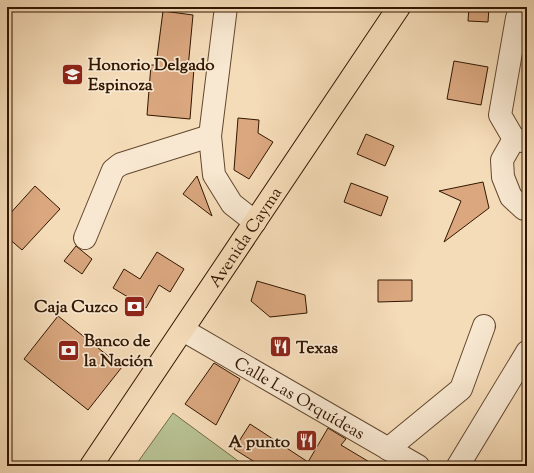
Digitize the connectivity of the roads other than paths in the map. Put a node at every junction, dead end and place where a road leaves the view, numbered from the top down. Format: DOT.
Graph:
graph roads {
  1 [pos="226,7"];
  2 [pos="399,7"];
  3 [pos="520,7"];
  4 [pos="210,136"];
  5 [pos="521,141"];
  6 [pos="527,208"];
  7 [pos="255,222"];
  8 [pos="85,238"];
  9 [pos="484,326"];
  10 [pos="183,330"];
  11 [pos="527,352"];
  12 [pos="388,449"];
  13 [pos="91,466"];
  14 [pos="418,466"];
  15 [pos="458,466"];
  1 -- 4 [label="street"];
  2 -- 7 [label="main road, Avenida Cayma"];
  3 -- 5 [label="street"];
  4 -- 7 [label="street"];
  4 -- 8 [label="street"];
  5 -- 6 [label="street"];
  7 -- 10 [label="main road, Avenida Cayma"];
  9 -- 12 [label="street"];
  10 -- 12 [label="street, Calle Las Orquídeas"];
  10 -- 13 [label="main road, Avenida Cayma"];
  11 -- 15 [label="street"];
  12 -- 14 [label="street, Calle Las Orquídeas"];
}
